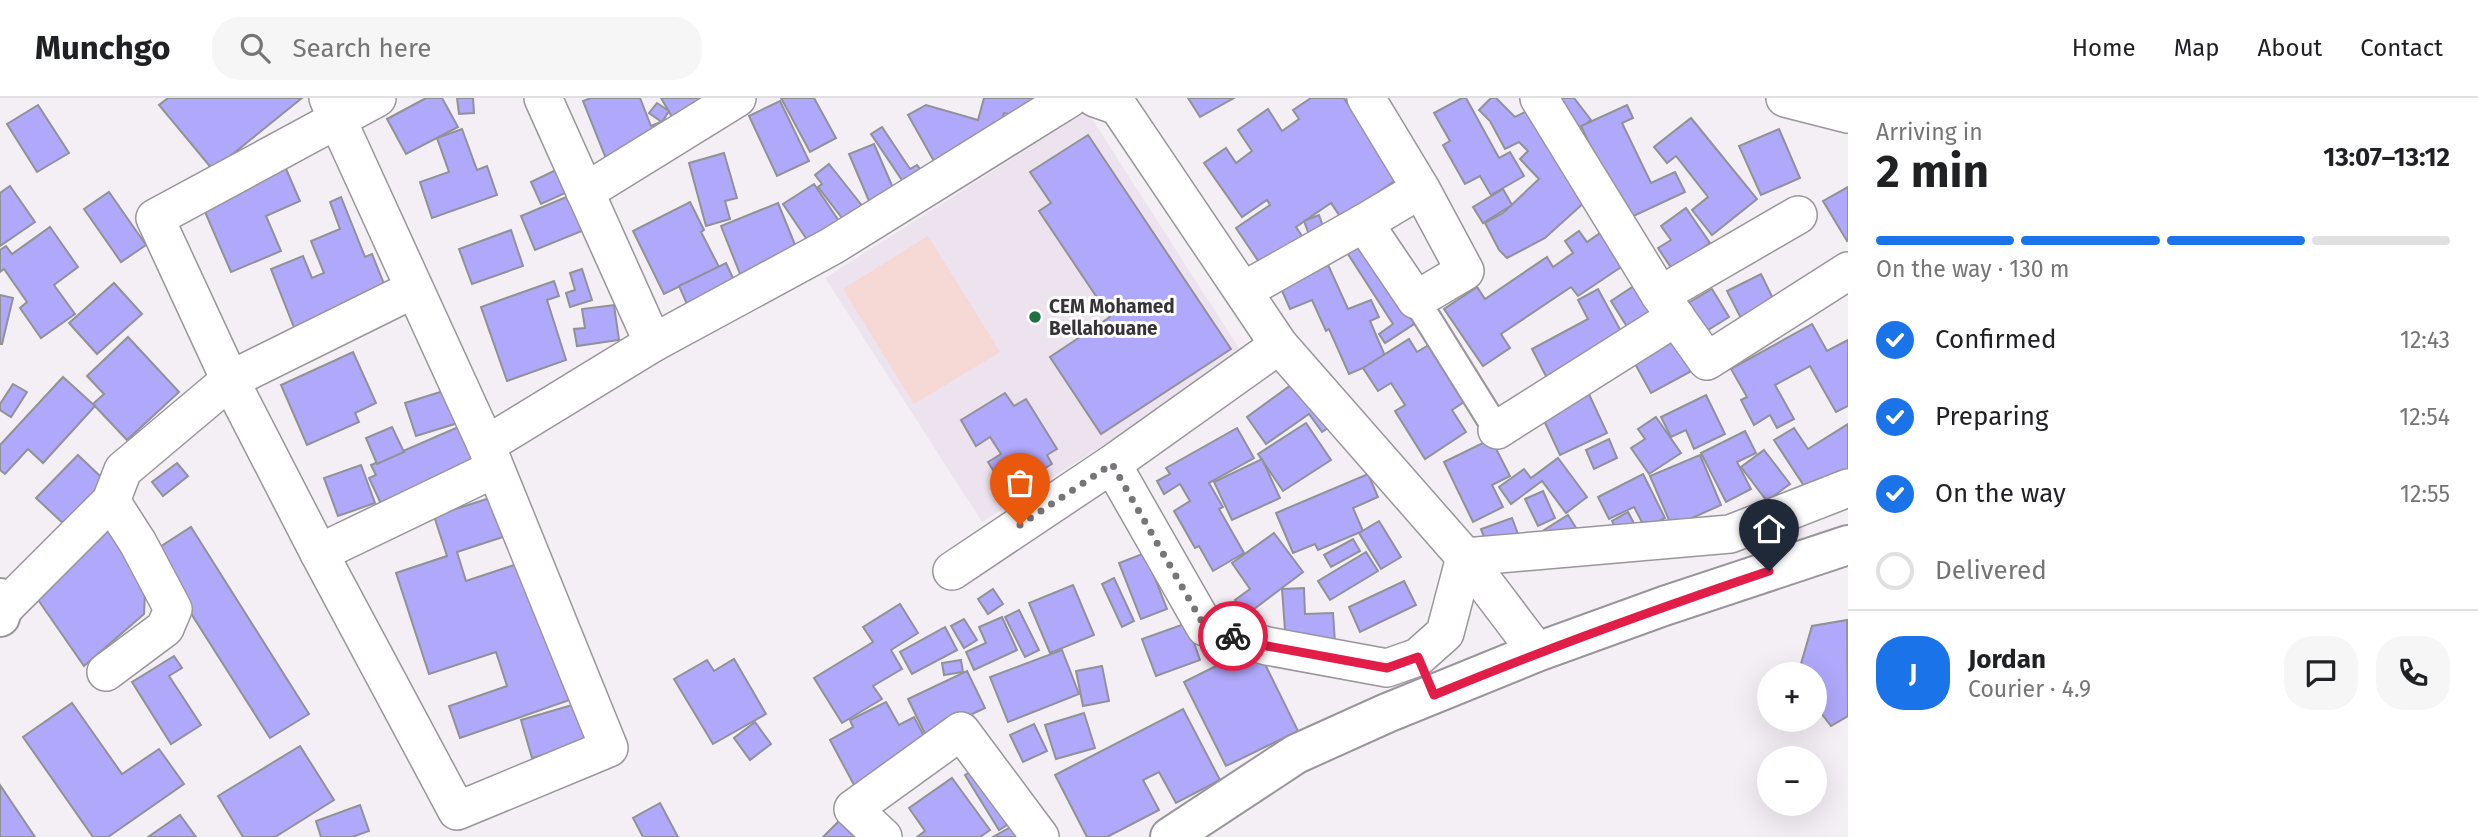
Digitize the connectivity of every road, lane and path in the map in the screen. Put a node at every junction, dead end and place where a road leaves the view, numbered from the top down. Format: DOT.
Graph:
graph roads {
  1 [pos="377,98"];
  2 [pos="543,98"];
  3 [pos="737,98"];
  4 [pos="1070,98"];
  5 [pos="1095,98"];
  6 [pos="1366,98"];
  7 [pos="1539,98"];
  8 [pos="1797,99"];
  9 [pos="333,109"];
  10 [pos="1848,114"];
  11 [pos="1420,190"];
  12 [pos="585,192"];
  13 [pos="1798,215"];
  14 [pos="1364,223"];
  15 [pos="1848,271"];
  16 [pos="414,289"];
  17 [pos="1243,291"];
  18 [pos="1416,300"];
  19 [pos="1668,306"];
  20 [pos="653,343"];
  21 [pos="1279,345"];
  22 [pos="230,380"];
  23 [pos="1497,429"];
  24 [pos="490,457"];
  25 [pos="1112,464"];
  26 [pos="1848,488"];
  27 [pos="111,501"];
  28 [pos="1848,545"];
  29 [pos="319,554"];
  30 [pos="1465,557"];
  31 [pos="952,571"];
  32 [pos="1,608"];
  33 [pos="1537,652"];
  34 [pos="1418,657"];
  35 [pos="106,671"];
  36 [pos="1434,695"];
  37 [pos="883,837"];
  38 [pos="1040,837"];
  39 [pos="1170,837"];
  1 -- 9 [label="street"];
  2 -- 12 [label="street"];
  3 -- 12 [label="street"];
  4 -- 20 [label="street"];
  5 -- 17 [label="street"];
  6 -- 11 [label="street"];
  7 -- 19 [label="street"];
  8 -- 10 [label="street"];
  9 -- 16 [label="street"];
  9 -- 22 [label="street"];
  11 -- 14 [label="street"];
  11 -- 18 [label="street"];
  12 -- 20 [label="street"];
  13 -- 19 [label="street"];
  14 -- 17 [label="street"];
  14 -- 18 [label="street"];
  15 -- 19 [label="street"];
  16 -- 22 [label="street"];
  16 -- 24 [label="street"];
  17 -- 21 [label="street"];
  18 -- 23 [label="street"];
  19 -- 23 [label="street"];
  20 -- 24 [label="street"];
  21 -- 25 [label="street"];
  21 -- 30 [label="street"];
  22 -- 27 [label="street"];
  22 -- 29 [label="street"];
  24 -- 29 [label="street"];
  24 -- 29 [label="street"];
  25 -- 31 [label="street"];
  25 -- 34 [label="street"];
  26 -- 30 [label="street"];
  27 -- 32 [label="street"];
  27 -- 35 [label="street"];
  28 -- 33 [label="street"];
  30 -- 33 [label="street"];
  30 -- 34 [label="street"];
  33 -- 36 [label="street"];
  34 -- 36 [label="street"];
  36 -- 39 [label="street"];
  37 -- 38 [label="street"];
}
